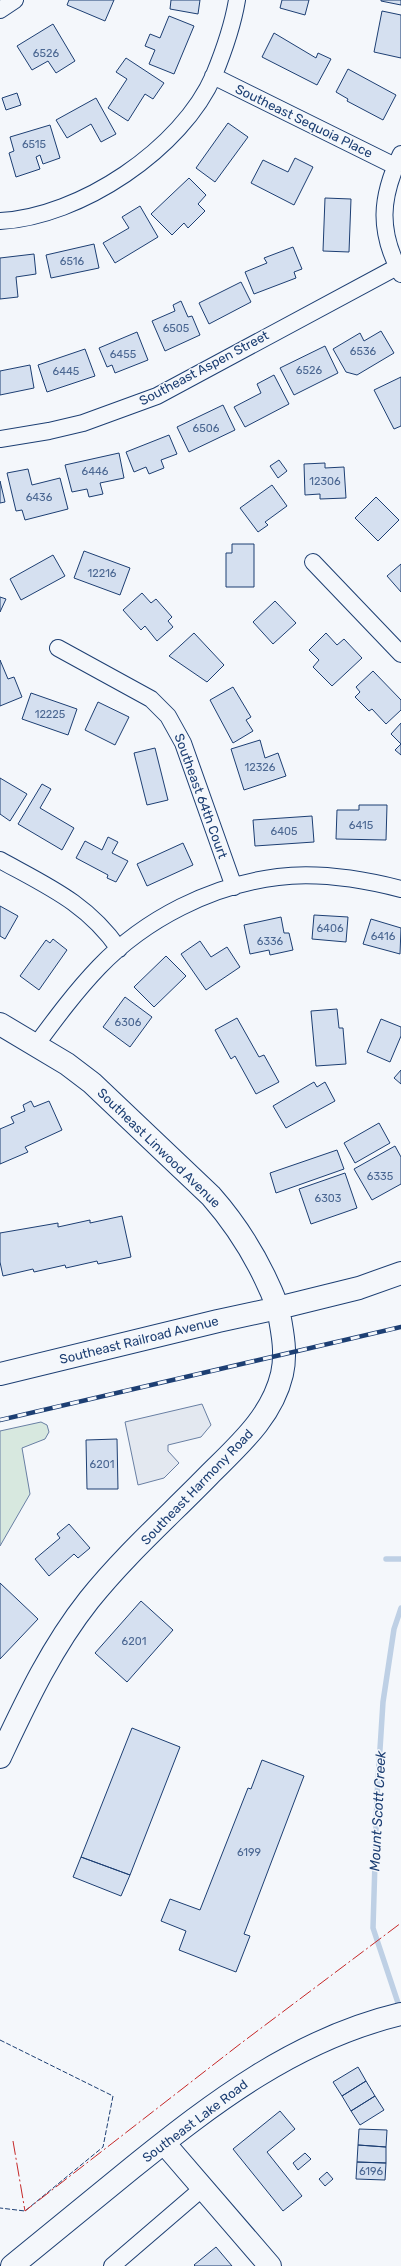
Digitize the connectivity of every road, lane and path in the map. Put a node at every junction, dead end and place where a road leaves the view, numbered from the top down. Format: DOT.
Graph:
graph roads {
  1 [pos="15,0"];
  2 [pos="237,0"];
  3 [pos="0,10"];
  4 [pos="214,76"];
  5 [pos="398,160"];
  6 [pos="0,221"];
  7 [pos="399,270"];
  8 [pos="0,439"];
  9 [pos="313,562"];
  10 [pos="58,648"];
  11 [pos="401,654"];
  12 [pos="0,860"];
  13 [pos="234,887"];
  14 [pos="401,889"];
  15 [pos="119,948"];
  16 [pos="0,1024"];
  17 [pos="36,1045"];
  18 [pos="401,1273"];
  19 [pos="278,1308"];
  20 [pos="0,1374"];
  21 [pos="0,1757"];
  22 [pos="401,2014"];
  23 [pos="164,2143"];
  24 [pos="204,2187"];
  25 [pos="12,2266"];
  26 [pos="112,2266"];
  27 [pos="270,2266"];
  1 -- 3 [label="street"];
  2 -- 4 [label="street"];
  4 -- 5 [label="street, Southeast Sequoia Place"];
  4 -- 6 [label="street"];
  5 -- 7 [label="street"];
  7 -- 8 [label="street, Southeast Aspen Street"];
  9 -- 11 [label="street"];
  10 -- 13 [label="street, Southeast 64th Court"];
  12 -- 15 [label="street"];
  13 -- 14 [label="street"];
  13 -- 15 [label="street"];
  15 -- 17 [label="street"];
  16 -- 17 [label="main road, Southeast Linwood Avenue"];
  17 -- 19 [label="main road, Southeast Linwood Avenue"];
  18 -- 19 [label="main road"];
  19 -- 20 [label="main road, Southeast Railroad Avenue"];
  19 -- 21 [label="main road, Southeast Harmony Road"];
  22 -- 23 [label="main road, Southeast Lake Road"];
  23 -- 24 [label="main road"];
  23 -- 25 [label="main road, Southeast Lake Road"];
  24 -- 26 [label="street"];
  24 -- 27 [label="main road"];
}
